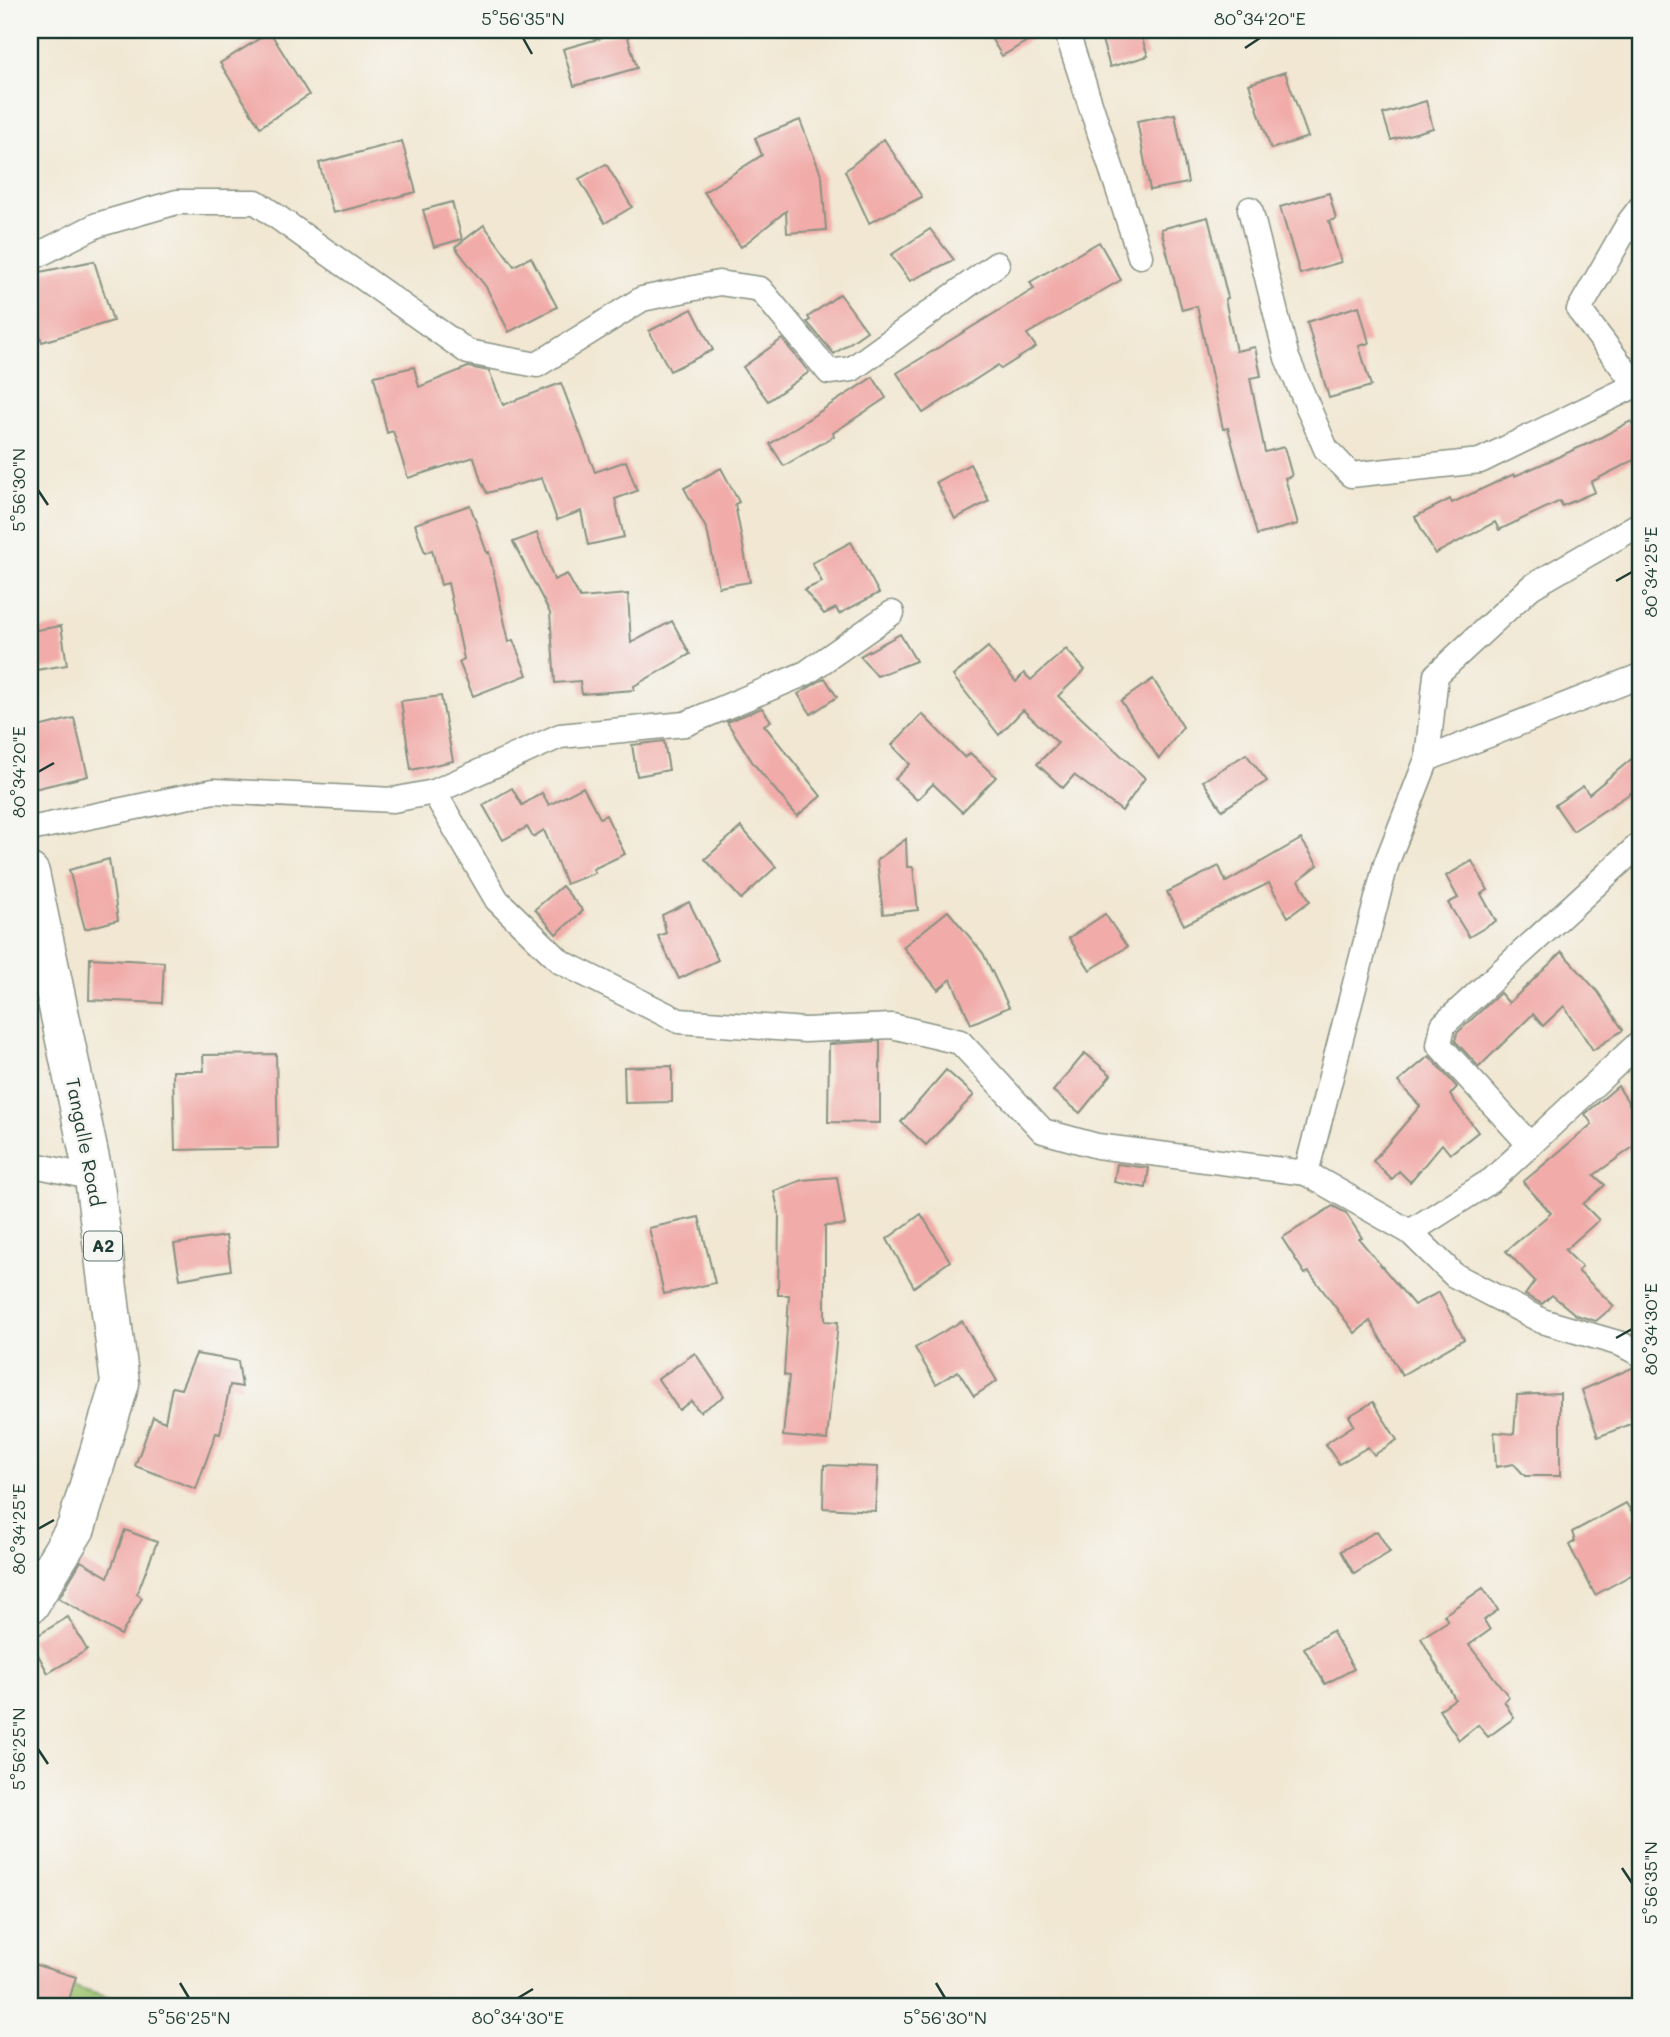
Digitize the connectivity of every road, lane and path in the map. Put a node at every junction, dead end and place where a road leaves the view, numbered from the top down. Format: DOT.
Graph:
graph roads {
  1 [pos="1066,30"];
  2 [pos="1640,208"];
  3 [pos="1250,209"];
  4 [pos="1140,256"];
  5 [pos="30,259"];
  6 [pos="997,264"];
  7 [pos="1638,384"];
  8 [pos="1640,524"];
  9 [pos="892,613"];
  10 [pos="1640,676"];
  11 [pos="1427,759"];
  12 [pos="434,792"];
  13 [pos="30,829"];
  14 [pos="1640,844"];
  15 [pos="30,873"];
  16 [pos="1640,1042"];
  17 [pos="1530,1146"];
  18 [pos="30,1164"];
  19 [pos="1306,1172"];
  20 [pos="94,1178"];
  21 [pos="1410,1232"];
  22 [pos="1640,1354"];
  23 [pos="30,1604"];
  1 -- 4 [label="street"];
  2 -- 7 [label="street"];
  3 -- 7 [label="street"];
  5 -- 6 [label="street"];
  8 -- 11 [label="street"];
  9 -- 12 [label="street"];
  10 -- 11 [label="street"];
  11 -- 19 [label="street"];
  12 -- 13 [label="street"];
  12 -- 19 [label="street"];
  14 -- 17 [label="street"];
  15 -- 20 [label="highway, Tangalle Road / A2"];
  16 -- 17 [label="street"];
  17 -- 21 [label="street"];
  18 -- 20 [label="street"];
  19 -- 21 [label="street"];
  20 -- 23 [label="highway, Tangalle Road / A2"];
  21 -- 22 [label="street"];
}
